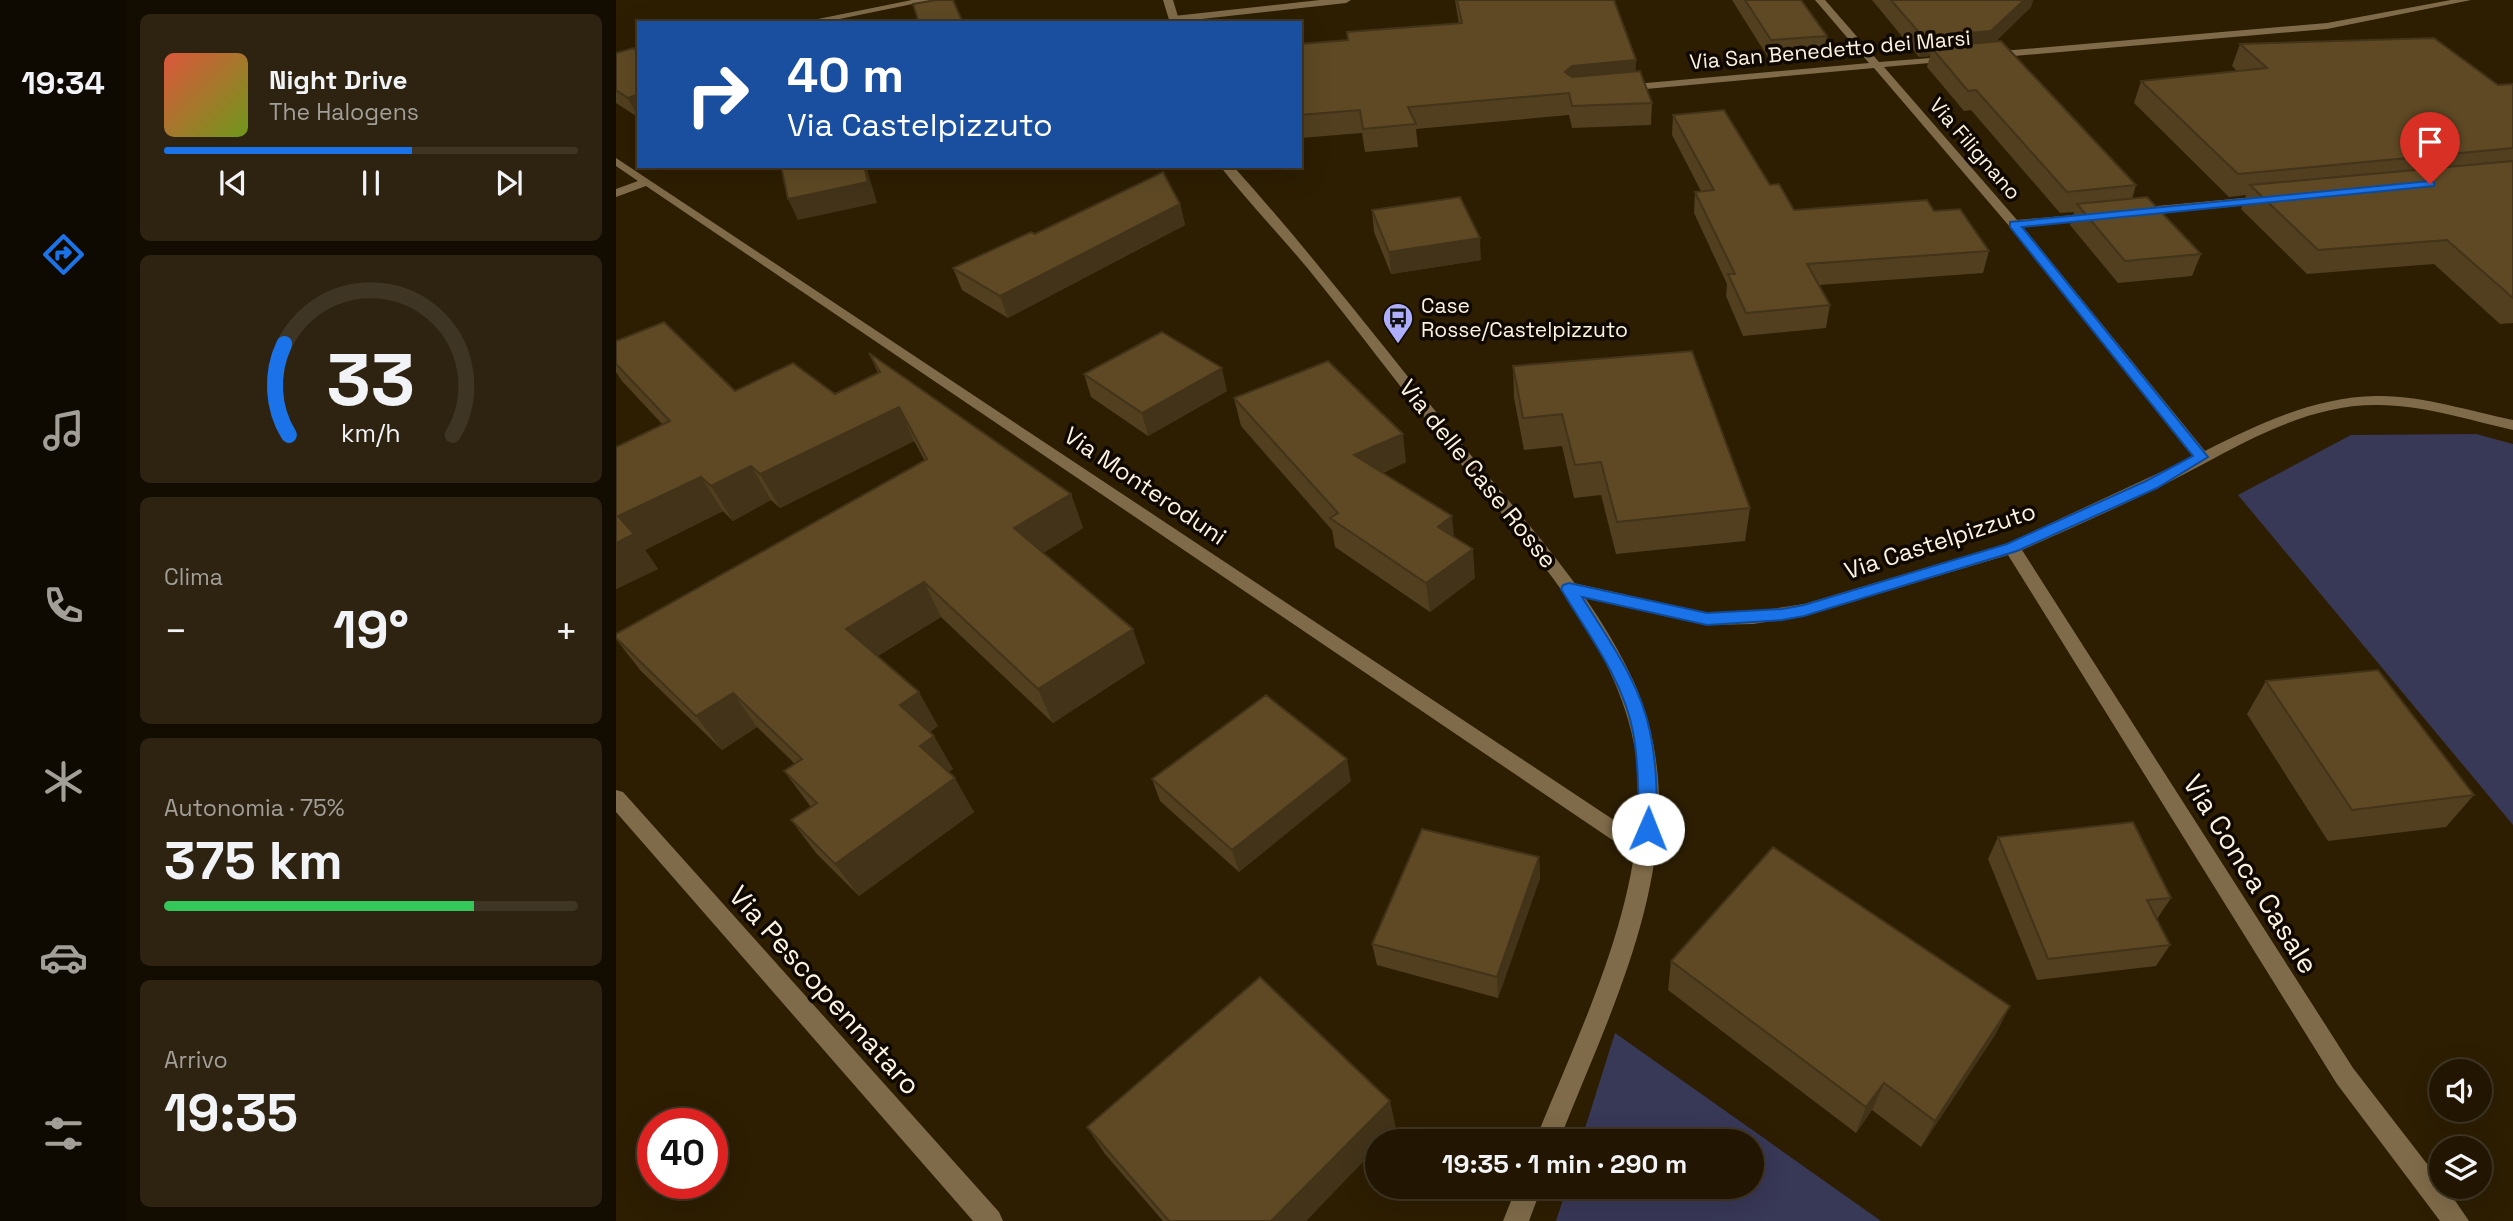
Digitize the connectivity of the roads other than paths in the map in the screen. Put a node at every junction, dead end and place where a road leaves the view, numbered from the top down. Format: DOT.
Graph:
graph roads {
  1 [pos="927,0"];
  2 [pos="1168,0"];
  3 [pos="1346,0"];
  4 [pos="1820,0"];
  5 [pos="2466,0"];
  6 [pos="814,21"];
  7 [pos="1174,21"];
  8 [pos="1974,56"];
  9 [pos="1960,58"];
  10 [pos="1877,65"];
  11 [pos="1613,89"];
  12 [pos="616,161"];
  13 [pos="1228,168"];
  14 [pos="647,182"];
  15 [pos="616,194"];
  16 [pos="2277,199"];
  17 [pos="2125,213"];
  18 [pos="2111,215"];
  19 [pos="2014,224"];
  20 [pos="2513,425"];
  21 [pos="2201,457"];
  22 [pos="2012,548"];
  23 [pos="1569,589"];
  24 [pos="616,798"];
  25 [pos="1646,852"];
  26 [pos="1553,1129"];
  27 [pos="1525,1199"];
  28 [pos="990,1221"];
  29 [pos="1516,1221"];
  30 [pos="2456,1221"];
  1 -- 6 [label="street"];
  2 -- 7 [label="street"];
  3 -- 7 [label="street"];
  4 -- 10 [label="street, Via Filignano"];
  5 -- 8 [label="street, Via San Benedetto dei Marsi"];
  9 -- 10 [label="street, Via San Benedetto dei Marsi"];
  10 -- 11 [label="street, Via San Benedetto dei Marsi"];
  10 -- 19 [label="street, Via Filignano"];
  12 -- 14 [label="street, Via Monteroduni"];
  13 -- 23 [label="street, Via delle Case Rosse"];
  14 -- 15 [label="street"];
  14 -- 25 [label="street, Via Monteroduni"];
  16 -- 17 [label="street"];
  18 -- 19 [label="street"];
  19 -- 21 [label="street, Via Filignano"];
  20 -- 21 [label="street, Via Castelpizzuto"];
  21 -- 22 [label="street, Via Castelpizzuto"];
  22 -- 23 [label="street, Via Castelpizzuto"];
  22 -- 30 [label="street, Via Conca Casale"];
  23 -- 25 [label="street, Via delle Case Rosse"];
  24 -- 28 [label="street, Via Pescopennataro"];
  25 -- 26 [label="street, Via delle Case Rosse"];
  27 -- 29 [label="street"];
}
